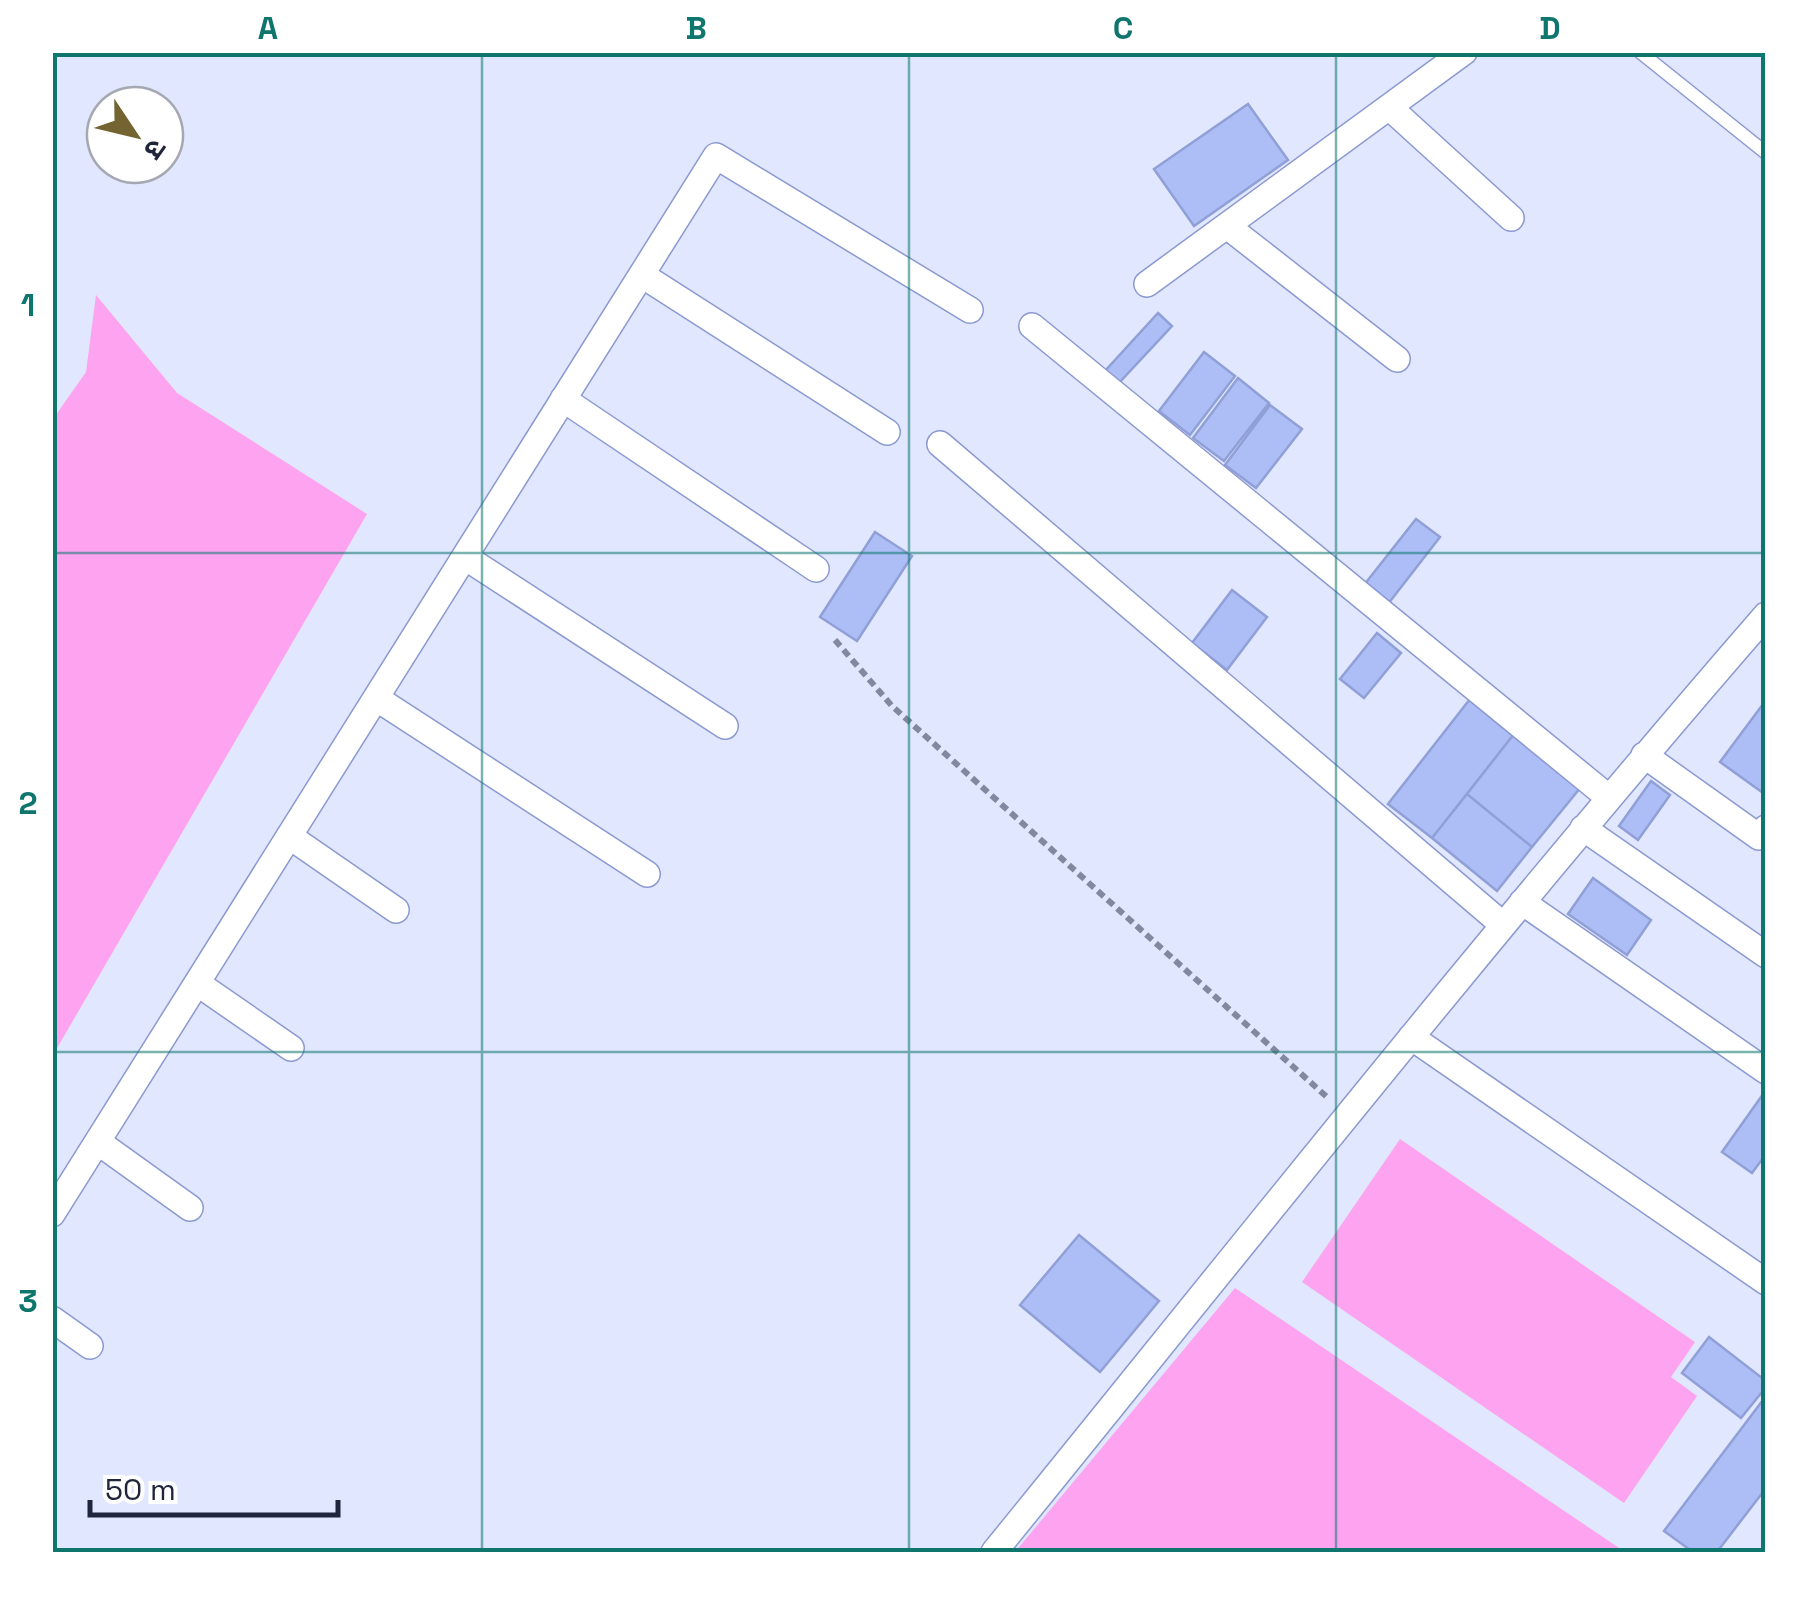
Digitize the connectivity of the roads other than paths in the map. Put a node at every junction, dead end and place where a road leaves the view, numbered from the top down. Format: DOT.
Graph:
graph roads {
  1 [pos="1464,52"];
  2 [pos="1640,52"];
  3 [pos="1390,107"];
  4 [pos="1766,153"];
  5 [pos="1511,218"];
  6 [pos="1226,226"];
  7 [pos="642,274"];
  8 [pos="1147,284"];
  9 [pos="970,310"];
  10 [pos="1032,326"];
  11 [pos="1396,360"];
  12 [pos="563,400"];
  13 [pos="888,432"];
  14 [pos="940,444"];
  15 [pos="465,557"];
  16 [pos="816,569"];
  17 [pos="1766,615"];
  18 [pos="376,698"];
  19 [pos="725,726"];
  20 [pos="1644,754"];
  21 [pos="1608,797"];
  22 [pos="1583,828"];
  23 [pos="1766,828"];
  24 [pos="289,836"];
  25 [pos="647,874"];
  26 [pos="1522,902"];
  27 [pos="396,910"];
  28 [pos="1502,924"];
  29 [pos="1766,956"];
  30 [pos="198,982"];
  31 [pos="1411,1037"];
  32 [pos="291,1048"];
  33 [pos="1766,1072"];
  34 [pos="98,1142"];
  35 [pos="190,1208"];
  36 [pos="52,1214"];
  37 [pos="1766,1282"];
  38 [pos="52,1319"];
  39 [pos="90,1346"];
  40 [pos="994,1552"];
  1 -- 3 [label="street"];
  2 -- 4 [label="lane"];
  3 -- 5 [label="street"];
  3 -- 6 [label="street"];
  6 -- 8 [label="street"];
  6 -- 11 [label="street"];
  7 -- 9 [label="street"];
  7 -- 12 [label="street"];
  7 -- 13 [label="street"];
  10 -- 21 [label="street"];
  12 -- 15 [label="street"];
  12 -- 16 [label="street"];
  14 -- 28 [label="street"];
  15 -- 18 [label="street"];
  15 -- 19 [label="street"];
  17 -- 20 [label="street"];
  18 -- 24 [label="street"];
  18 -- 25 [label="street"];
  20 -- 21 [label="street"];
  20 -- 23 [label="street"];
  21 -- 22 [label="street"];
  22 -- 26 [label="street"];
  22 -- 29 [label="street"];
  24 -- 27 [label="street"];
  24 -- 30 [label="street"];
  26 -- 28 [label="street"];
  26 -- 33 [label="street"];
  28 -- 31 [label="street"];
  30 -- 32 [label="street"];
  30 -- 34 [label="street"];
  31 -- 37 [label="street"];
  31 -- 40 [label="street"];
  34 -- 35 [label="street"];
  34 -- 36 [label="street"];
  38 -- 39 [label="street"];
}
